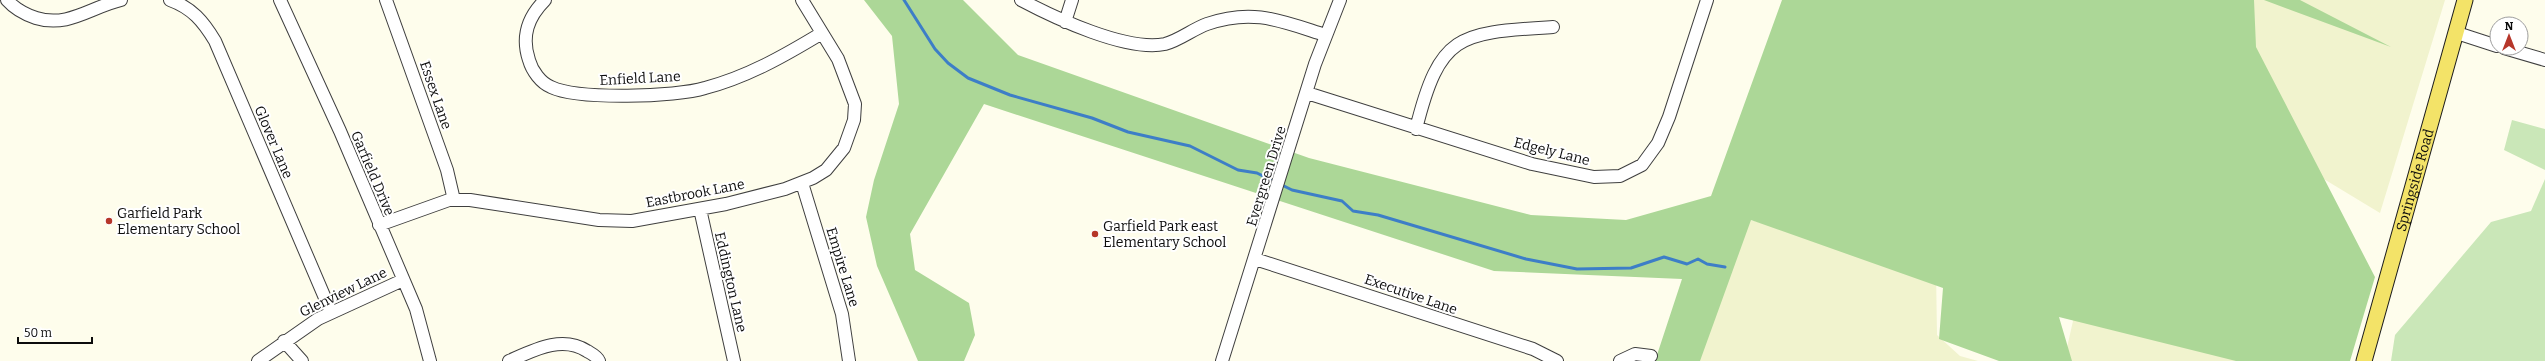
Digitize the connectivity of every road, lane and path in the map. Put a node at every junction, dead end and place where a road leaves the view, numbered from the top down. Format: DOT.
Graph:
graph roads {
  1 [pos="7,0"];
  2 [pos="121,0"];
  3 [pos="170,0"];
  4 [pos="280,0"];
  5 [pos="386,0"];
  6 [pos="545,0"];
  7 [pos="802,0"];
  8 [pos="1021,0"];
  9 [pos="1072,0"];
  10 [pos="1340,0"];
  11 [pos="1707,0"];
  12 [pos="2465,0"];
  13 [pos="1065,22"];
  14 [pos="1553,27"];
  15 [pos="822,33"];
  16 [pos="2457,33"];
  17 [pos="1325,35"];
  18 [pos="2489,43"];
  19 [pos="2529,55"];
  20 [pos="2545,60"];
  21 [pos="1307,93"];
  22 [pos="1416,129"];
  23 [pos="802,183"];
  24 [pos="454,200"];
  25 [pos="700,209"];
  26 [pos="379,225"];
  27 [pos="1255,259"];
  28 [pos="403,280"];
  29 [pos="331,312"];
  30 [pos="284,341"];
  31 [pos="1651,356"];
  32 [pos="258,361"];
  33 [pos="302,361"];
  34 [pos="430,361"];
  35 [pos="509,361"];
  36 [pos="599,361"];
  37 [pos="734,361"];
  38 [pos="849,361"];
  39 [pos="1222,361"];
  40 [pos="1557,361"];
  41 [pos="1620,361"];
  42 [pos="2364,361"];
  1 -- 2 [label="street"];
  3 -- 29 [label="street, Glover Lane"];
  4 -- 26 [label="street, Garfield Drive"];
  5 -- 24 [label="street, Essex Lane"];
  6 -- 15 [label="street, Enfield Lane"];
  7 -- 15 [label="street, Eastbrook Lane"];
  8 -- 13 [label="street"];
  9 -- 13 [label="street"];
  10 -- 17 [label="street, Evergreen Drive"];
  11 -- 22 [label="street, Edgely Lane"];
  12 -- 16 [label="main road, Springside Road"];
  13 -- 17 [label="street"];
  14 -- 22 [label="street"];
  15 -- 23 [label="street, Eastbrook Lane"];
  16 -- 18 [label="street"];
  16 -- 42 [label="main road, Springside Road"];
  17 -- 21 [label="street, Evergreen Drive"];
  19 -- 20 [label="street"];
  21 -- 22 [label="street, Edgely Lane"];
  21 -- 27 [label="street, Evergreen Drive"];
  23 -- 25 [label="street, Eastbrook Lane"];
  23 -- 38 [label="street, Empire Lane"];
  24 -- 25 [label="street, Eastbrook Lane"];
  24 -- 26 [label="street, Eastbrook Lane"];
  25 -- 37 [label="street, Eddington Lane"];
  26 -- 28 [label="street, Garfield Drive"];
  27 -- 39 [label="street, Evergreen Drive"];
  27 -- 40 [label="street, Executive Lane"];
  28 -- 29 [label="street, Glenview Lane"];
  28 -- 34 [label="street, Garfield Drive"];
  29 -- 30 [label="street, Glenview Lane"];
  30 -- 32 [label="street, Glenview Lane"];
  30 -- 33 [label="street"];
  31 -- 41 [label="street"];
  35 -- 36 [label="street"];
}
